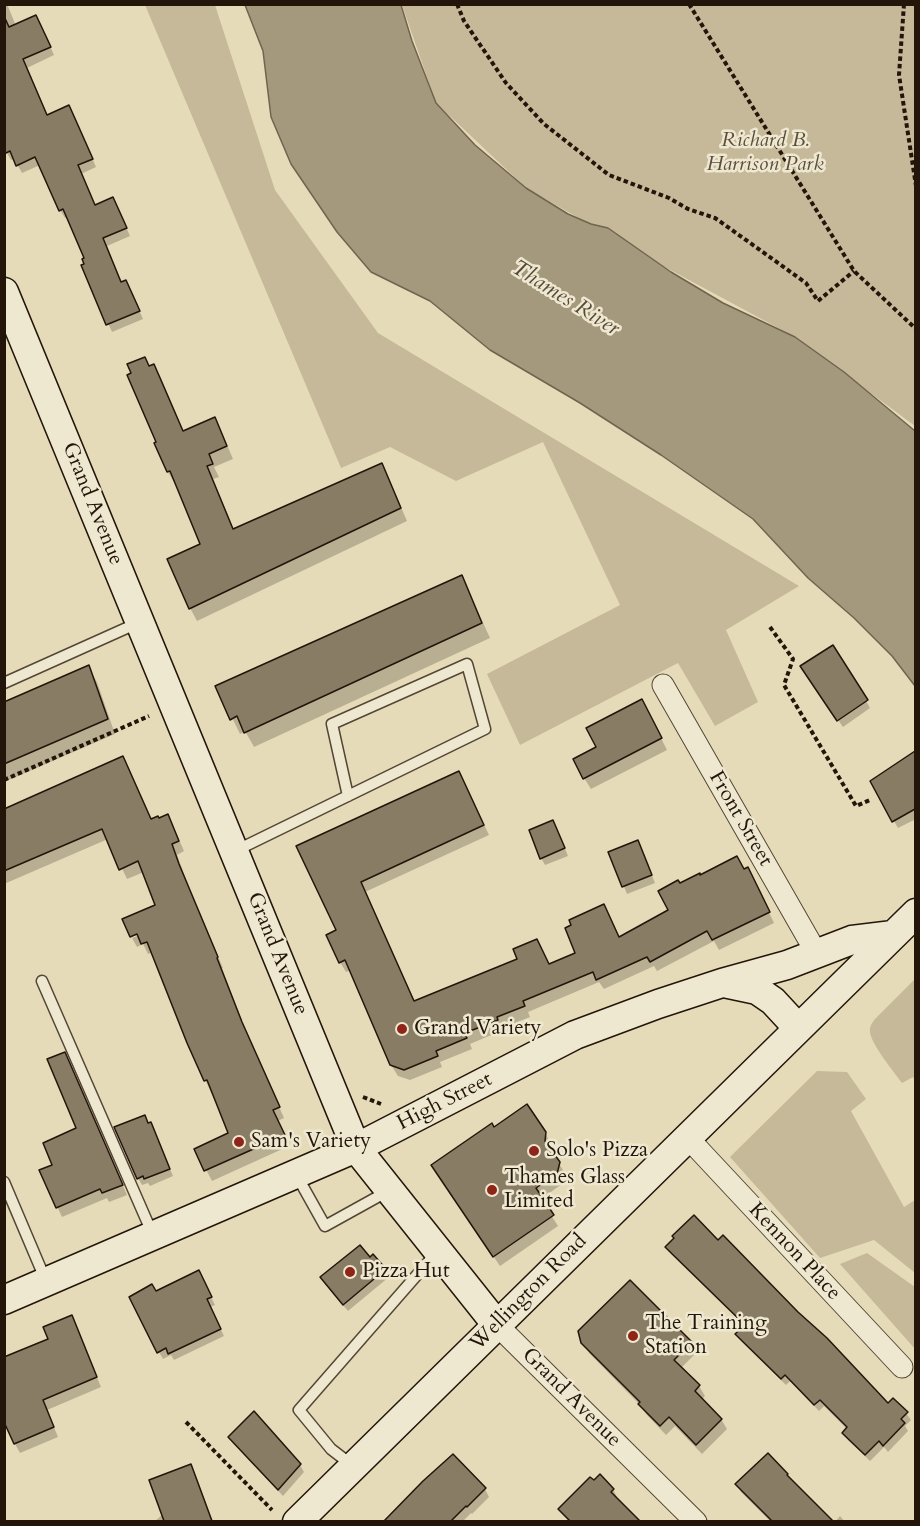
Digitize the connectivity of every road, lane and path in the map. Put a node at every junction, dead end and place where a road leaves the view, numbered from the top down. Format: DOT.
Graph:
graph roads {
  1 [pos="457,4"];
  2 [pos="689,4"];
  3 [pos="904,4"];
  4 [pos="915,186"];
  5 [pos="854,271"];
  6 [pos="4,292"];
  7 [pos="915,329"];
  8 [pos="140,622"];
  9 [pos="770,627"];
  10 [pos="4,683"];
  11 [pos="663,685"];
  12 [pos="174,705"];
  13 [pos="4,780"];
  14 [pos="348,796"];
  15 [pos="870,800"];
  16 [pos="235,851"];
  17 [pos="915,913"];
  18 [pos="893,935"];
  19 [pos="817,954"];
  20 [pos="42,981"];
  21 [pos="722,983"];
  22 [pos="798,1028"];
  23 [pos="358,1095"];
  24 [pos="385,1106"];
  25 [pos="687,1137"];
  26 [pos="356,1148"];
  27 [pos="296,1174"];
  28 [pos="4,1182"];
  29 [pos="390,1190"];
  30 [pos="153,1235"];
  31 [pos="438,1251"];
  32 [pos="46,1281"];
  33 [pos="4,1300"];
  34 [pos="497,1325"];
  35 [pos="902,1367"];
  36 [pos="186,1422"];
  37 [pos="353,1466"];
  38 [pos="284,1516"];
  39 [pos="696,1521"];
  1 -- 5 [label="path"];
  2 -- 5 [label="path"];
  3 -- 4 [label="path"];
  5 -- 7 [label="path"];
  6 -- 8 [label="street, Grand Avenue"];
  8 -- 10 [label="lane"];
  8 -- 12 [label="street, Grand Avenue"];
  9 -- 15 [label="path"];
  11 -- 19 [label="street, Front Street"];
  12 -- 13 [label="path"];
  12 -- 16 [label="street, Grand Avenue"];
  14 -- 14 [label="lane"];
  14 -- 16 [label="lane"];
  16 -- 26 [label="street, Grand Avenue"];
  17 -- 18 [label="street, Wellington Road"];
  18 -- 19 [label="street, High Street"];
  18 -- 22 [label="street, Wellington Road"];
  19 -- 21 [label="street, High Street"];
  20 -- 30 [label="lane"];
  21 -- 22 [label="street, High Street"];
  21 -- 26 [label="street, High Street"];
  22 -- 25 [label="street, Wellington Road"];
  23 -- 24 [label="path"];
  25 -- 34 [label="street, Wellington Road"];
  25 -- 35 [label="street, Kennon Place"];
  26 -- 27 [label="street, High Street"];
  26 -- 29 [label="street, Grand Avenue"];
  27 -- 29 [label="lane"];
  27 -- 30 [label="street, High Street"];
  28 -- 32 [label="lane"];
  29 -- 31 [label="street, Grand Avenue"];
  30 -- 32 [label="street, High Street"];
  31 -- 34 [label="street, Grand Avenue"];
  31 -- 37 [label="lane"];
  32 -- 33 [label="street, High Street"];
  34 -- 37 [label="street, Wellington Road"];
  34 -- 39 [label="street, Grand Avenue"];
  36 -- 38 [label="path"];
  37 -- 38 [label="street, Wellington Road"];
}
